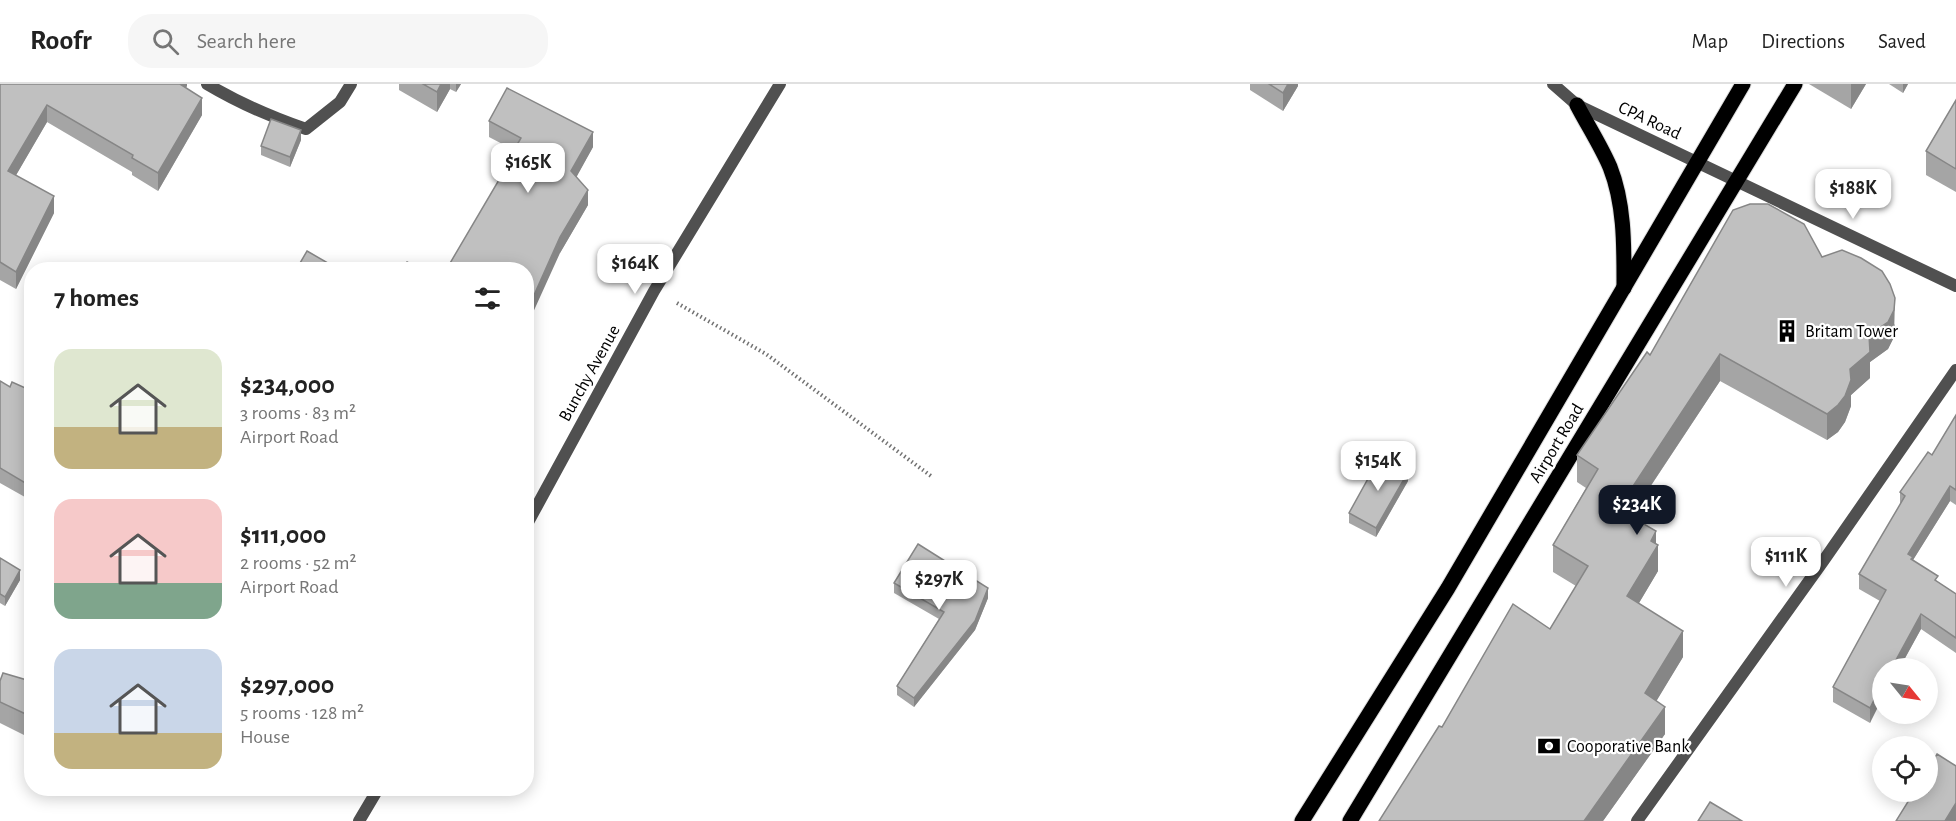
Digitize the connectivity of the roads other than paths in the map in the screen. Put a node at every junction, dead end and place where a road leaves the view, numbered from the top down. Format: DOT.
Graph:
graph roads {
  1 [pos="207,84"];
  2 [pos="351,84"];
  3 [pos="780,84"];
  4 [pos="1553,84"];
  5 [pos="1743,84"];
  6 [pos="1795,84"];
  7 [pos="1577,105"];
  8 [pos="1697,162"];
  9 [pos="1737,181"];
  10 [pos="1956,286"];
  11 [pos="1624,288"];
  12 [pos="1956,370"];
  13 [pos="534,511"];
  14 [pos="374,796"];
  15 [pos="359,821"];
  16 [pos="1302,821"];
  17 [pos="1350,821"];
  18 [pos="1637,821"];
  1 -- 2 [label="street"];
  3 -- 13 [label="street, Bunchy Avenue"];
  4 -- 7 [label="street, CPA Road"];
  5 -- 8 [label="main road, Airport Road"];
  6 -- 9 [label="main road, Airport Road"];
  7 -- 8 [label="street, CPA Road"];
  7 -- 11 [label="main road"];
  8 -- 9 [label="street, CPA Road"];
  8 -- 11 [label="main road, Airport Road"];
  9 -- 10 [label="street, CPA Road"];
  9 -- 17 [label="main road, Airport Road"];
  11 -- 16 [label="main road, Airport Road"];
  12 -- 18 [label="street"];
  14 -- 15 [label="street"];
}
